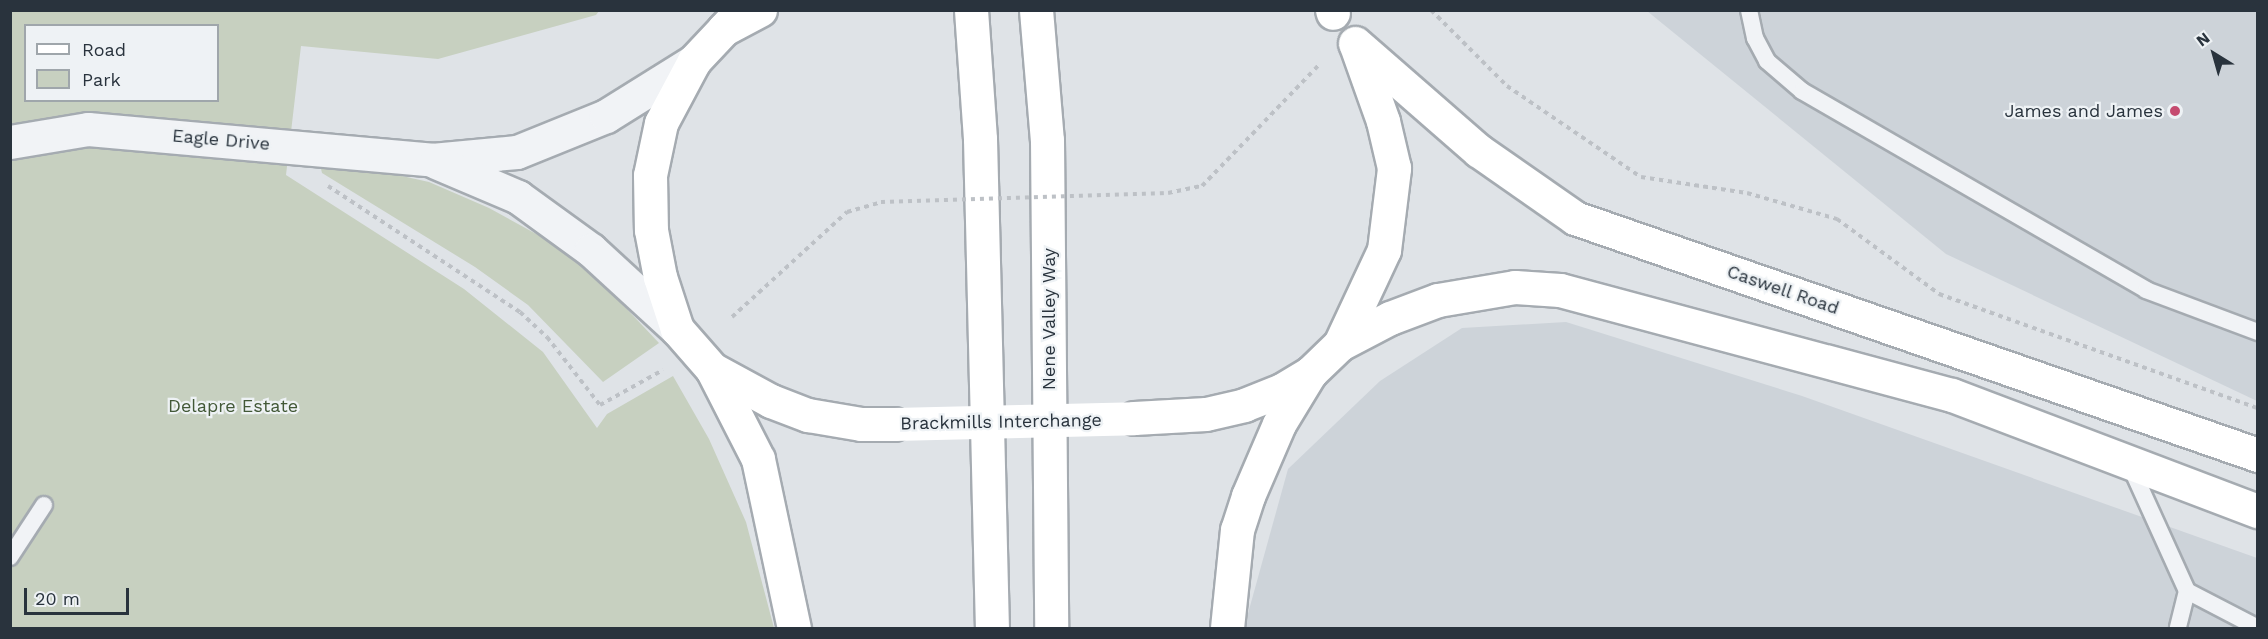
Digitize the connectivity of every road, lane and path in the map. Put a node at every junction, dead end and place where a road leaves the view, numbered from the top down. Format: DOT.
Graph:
graph roads {
  1 [pos="760,10"];
  2 [pos="970,10"];
  3 [pos="1036,10"];
  4 [pos="1431,10"];
  5 [pos="1749,10"];
  6 [pos="1331,11"];
  7 [pos="733,20"];
  8 [pos="1355,43"];
  9 [pos="694,60"];
  10 [pos="1319,65"];
  11 [pos="10,142"];
  12 [pos="432,160"];
  13 [pos="326,185"];
  14 [pos="732,317"];
  15 [pos="677,329"];
  16 [pos="2258,332"];
  17 [pos="1340,344"];
  18 [pos="712,369"];
  19 [pos="663,370"];
  20 [pos="1310,372"];
  21 [pos="2258,408"];
  22 [pos="2258,455"];
  23 [pos="2129,464"];
  24 [pos="44,506"];
  25 [pos="2258,511"];
  26 [pos="10,557"];
  27 [pos="2187,591"];
  28 [pos="794,628"];
  29 [pos="992,628"];
  30 [pos="1051,628"];
  31 [pos="1227,628"];
  32 [pos="2178,628"];
  33 [pos="2258,628"];
  1 -- 7 [label="main road, Brackmills Interchange"];
  2 -- 29 [label="main road"];
  3 -- 30 [label="main road, Nene Valley Way"];
  4 -- 21 [label="path"];
  5 -- 16 [label="lane"];
  6 -- 8 [label="main road, Brackmills Interchange"];
  7 -- 9 [label="main road, Brackmills Interchange"];
  8 -- 17 [label="main road, Brackmills Interchange"];
  8 -- 22 [label="main road, Caswell Road"];
  9 -- 12 [label="street, Eagle Drive"];
  9 -- 15 [label="main road, Brackmills Interchange"];
  10 -- 14 [label="path, bridge"];
  11 -- 12 [label="street, Eagle Drive"];
  12 -- 15 [label="street, Eagle Drive"];
  13 -- 19 [label="path"];
  15 -- 18 [label="main road, Brackmills Interchange"];
  17 -- 20 [label="main road, Brackmills Interchange"];
  17 -- 23 [label="main road"];
  18 -- 20 [label="main road, Brackmills Interchange, bridge"];
  18 -- 28 [label="main road"];
  20 -- 31 [label="main road"];
  23 -- 25 [label="main road"];
  23 -- 27 [label="lane"];
  24 -- 26 [label="lane"];
  27 -- 32 [label="lane"];
  27 -- 33 [label="lane"];
}
